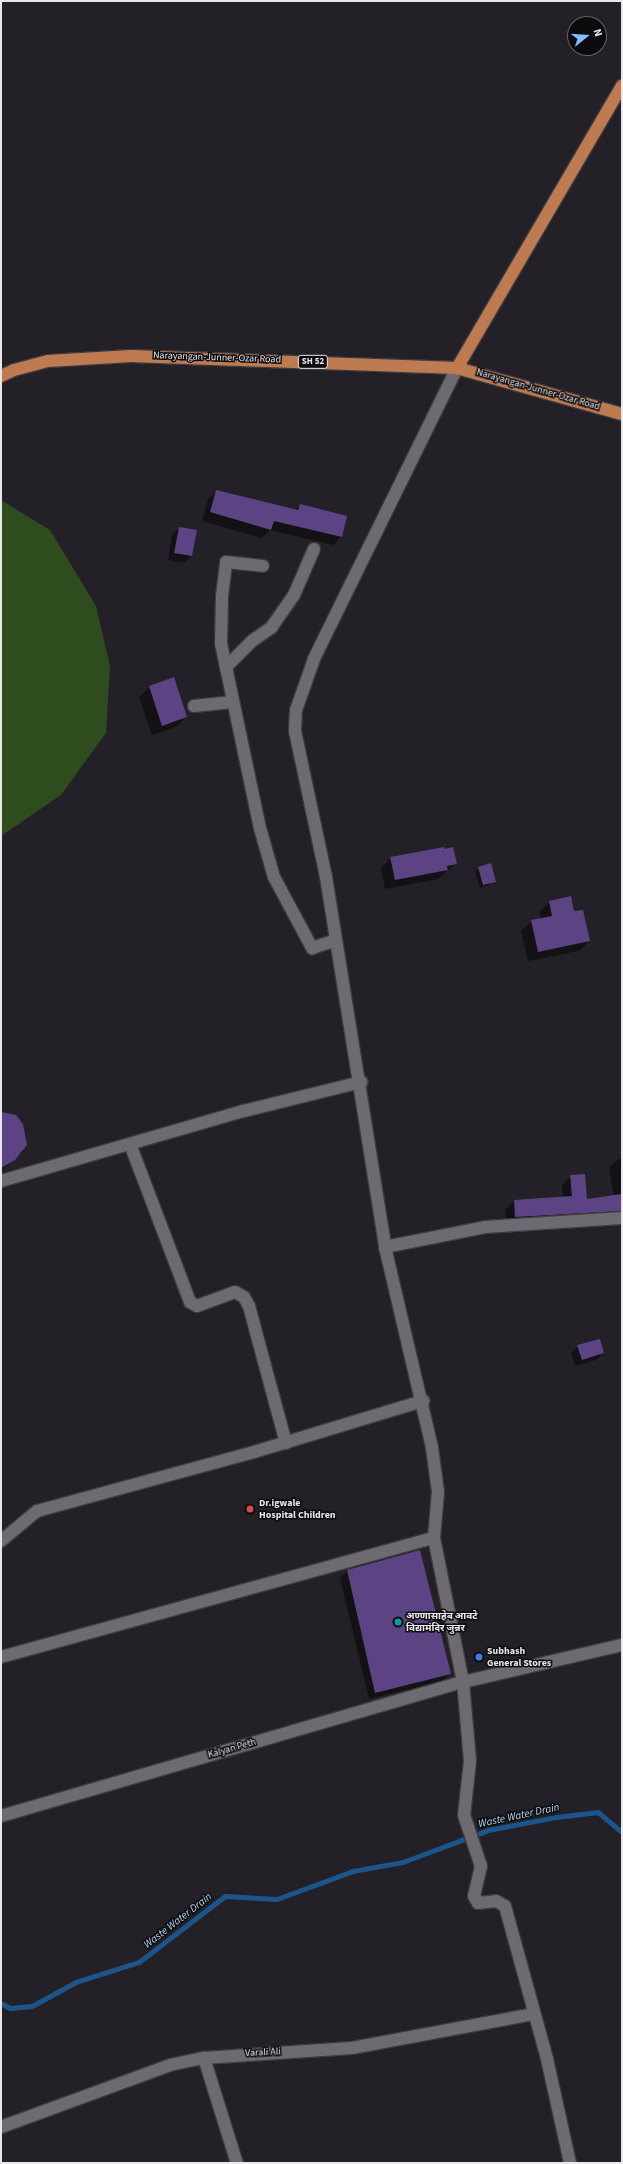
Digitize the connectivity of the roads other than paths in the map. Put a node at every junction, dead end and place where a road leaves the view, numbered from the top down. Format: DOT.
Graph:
graph roads {
  1 [pos="622,86"];
  2 [pos="457,368"];
  3 [pos="1,376"];
  4 [pos="622,414"];
  5 [pos="314,549"];
  6 [pos="263,566"];
  7 [pos="226,667"];
  8 [pos="233,702"];
  9 [pos="194,706"];
  10 [pos="336,940"];
  11 [pos="361,1082"];
  12 [pos="130,1144"];
  13 [pos="1,1181"];
  14 [pos="622,1218"];
  15 [pos="385,1247"];
  16 [pos="422,1401"];
  17 [pos="286,1443"];
  18 [pos="434,1538"];
  19 [pos="1,1541"];
  20 [pos="622,1645"];
  21 [pos="1,1657"];
  22 [pos="463,1682"];
  23 [pos="1,1816"];
  24 [pos="533,2014"];
  25 [pos="204,2058"];
  26 [pos="1,2127"];
  27 [pos="237,2163"];
  28 [pos="570,2163"];
  1 -- 2 [label="main road"];
  2 -- 3 [label="main road, Narayangan-Junner-Ozar Road / SH 52"];
  2 -- 4 [label="main road, Narayangan-Junner-Ozar Road / SH 52"];
  2 -- 10 [label="street"];
  5 -- 7 [label="street"];
  6 -- 7 [label="street"];
  7 -- 8 [label="street"];
  8 -- 9 [label="street"];
  8 -- 10 [label="street"];
  10 -- 11 [label="street"];
  11 -- 12 [label="street"];
  11 -- 15 [label="street"];
  12 -- 13 [label="street"];
  12 -- 17 [label="street"];
  14 -- 15 [label="street"];
  15 -- 16 [label="street"];
  16 -- 17 [label="street"];
  16 -- 18 [label="street"];
  17 -- 19 [label="street"];
  18 -- 21 [label="street"];
  18 -- 22 [label="street"];
  20 -- 22 [label="street, Kalyan Peth"];
  22 -- 23 [label="street, Kalyan Peth"];
  22 -- 24 [label="street"];
  24 -- 25 [label="street, Varali Ali"];
  24 -- 28 [label="street"];
  25 -- 26 [label="street, Varali Ali"];
  25 -- 27 [label="street"];
}
